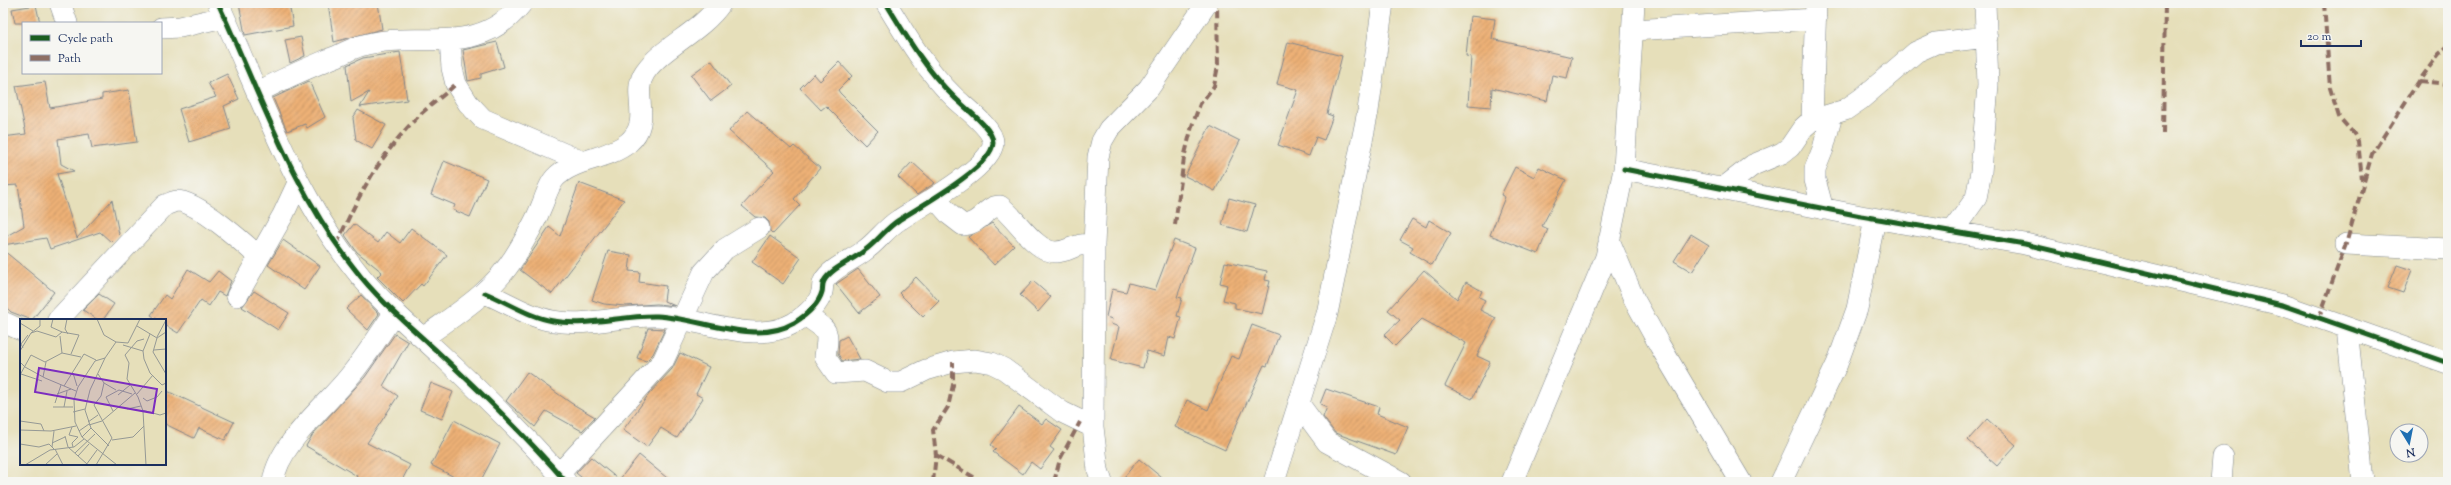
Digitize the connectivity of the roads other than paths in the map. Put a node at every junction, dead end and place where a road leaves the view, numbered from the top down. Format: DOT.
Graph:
graph roads {
  1 [pos="60,3"];
  2 [pos="522,3"];
  3 [pos="721,3"];
  4 [pos="886,3"];
  5 [pos="1207,3"];
  6 [pos="1383,3"];
  7 [pos="1634,3"];
  8 [pos="1985,3"];
  9 [pos="221,10"];
  10 [pos="1816,11"];
  11 [pos="67,22"];
  12 [pos="162,28"];
  13 [pos="1633,30"];
  14 [pos="1987,37"];
  15 [pos="450,40"];
  16 [pos="257,93"];
  17 [pos="1832,114"];
  18 [pos="1812,120"];
  19 [pos="584,162"];
  20 [pos="1624,169"];
  21 [pos="298,183"];
  22 [pos="1722,189"];
  23 [pos="936,198"];
  24 [pos="1823,209"];
  25 [pos="1875,219"];
  26 [pos="759,228"];
  27 [pos="1952,232"];
  28 [pos="1609,240"];
  29 [pos="2346,244"];
  30 [pos="1094,245"];
  31 [pos="2448,248"];
  32 [pos="259,257"];
  33 [pos="485,293"];
  34 [pos="238,296"];
  35 [pos="395,312"];
  36 [pos="805,315"];
  37 [pos="59,319"];
  38 [pos="683,320"];
  39 [pos="3,322"];
  40 [pos="2347,328"];
  41 [pos="20,330"];
  42 [pos="423,338"];
  43 [pos="2448,363"];
  44 [pos="1299,404"];
  45 [pos="1093,427"];
  46 [pos="2222,457"];
  47 [pos="562,478"];
  48 [pos="273,482"];
  49 [pos="1102,482"];
  50 [pos="1274,482"];
  51 [pos="1401,482"];
  52 [pos="1512,482"];
  53 [pos="1742,482"];
  54 [pos="1781,482"];
  55 [pos="2220,482"];
  56 [pos="2363,482"];
  1 -- 11 [label="street"];
  2 -- 15 [label="street"];
  3 -- 19 [label="street"];
  4 -- 23 [label="street"];
  5 -- 30 [label="street"];
  6 -- 44 [label="street"];
  7 -- 13 [label="street"];
  8 -- 14 [label="street"];
  9 -- 12 [label="street"];
  9 -- 16 [label="street"];
  10 -- 13 [label="street"];
  10 -- 18 [label="street"];
  13 -- 20 [label="street"];
  14 -- 17 [label="street"];
  14 -- 27 [label="street"];
  15 -- 16 [label="street"];
  15 -- 19 [label="street"];
  16 -- 21 [label="street"];
  17 -- 18 [label="street"];
  17 -- 24 [label="street"];
  18 -- 22 [label="street"];
  19 -- 33 [label="street"];
  20 -- 22 [label="street"];
  20 -- 28 [label="street"];
  21 -- 32 [label="street"];
  21 -- 35 [label="street"];
  22 -- 24 [label="street"];
  23 -- 30 [label="street"];
  23 -- 36 [label="street"];
  24 -- 25 [label="street"];
  25 -- 27 [label="street"];
  25 -- 54 [label="street"];
  26 -- 38 [label="street"];
  27 -- 40 [label="street"];
  28 -- 52 [label="street"];
  28 -- 53 [label="street"];
  29 -- 31 [label="street"];
  30 -- 45 [label="street"];
  32 -- 34 [label="street"];
  32 -- 37 [label="street"];
  33 -- 38 [label="street"];
  33 -- 42 [label="street"];
  35 -- 42 [label="street"];
  35 -- 48 [label="street"];
  36 -- 38 [label="street"];
  36 -- 45 [label="street"];
  38 -- 47 [label="street"];
  39 -- 41 [label="street"];
  40 -- 43 [label="street"];
  40 -- 56 [label="street"];
  42 -- 47 [label="street"];
  44 -- 50 [label="street"];
  44 -- 51 [label="street"];
  45 -- 49 [label="street"];
  46 -- 55 [label="street"];
}
